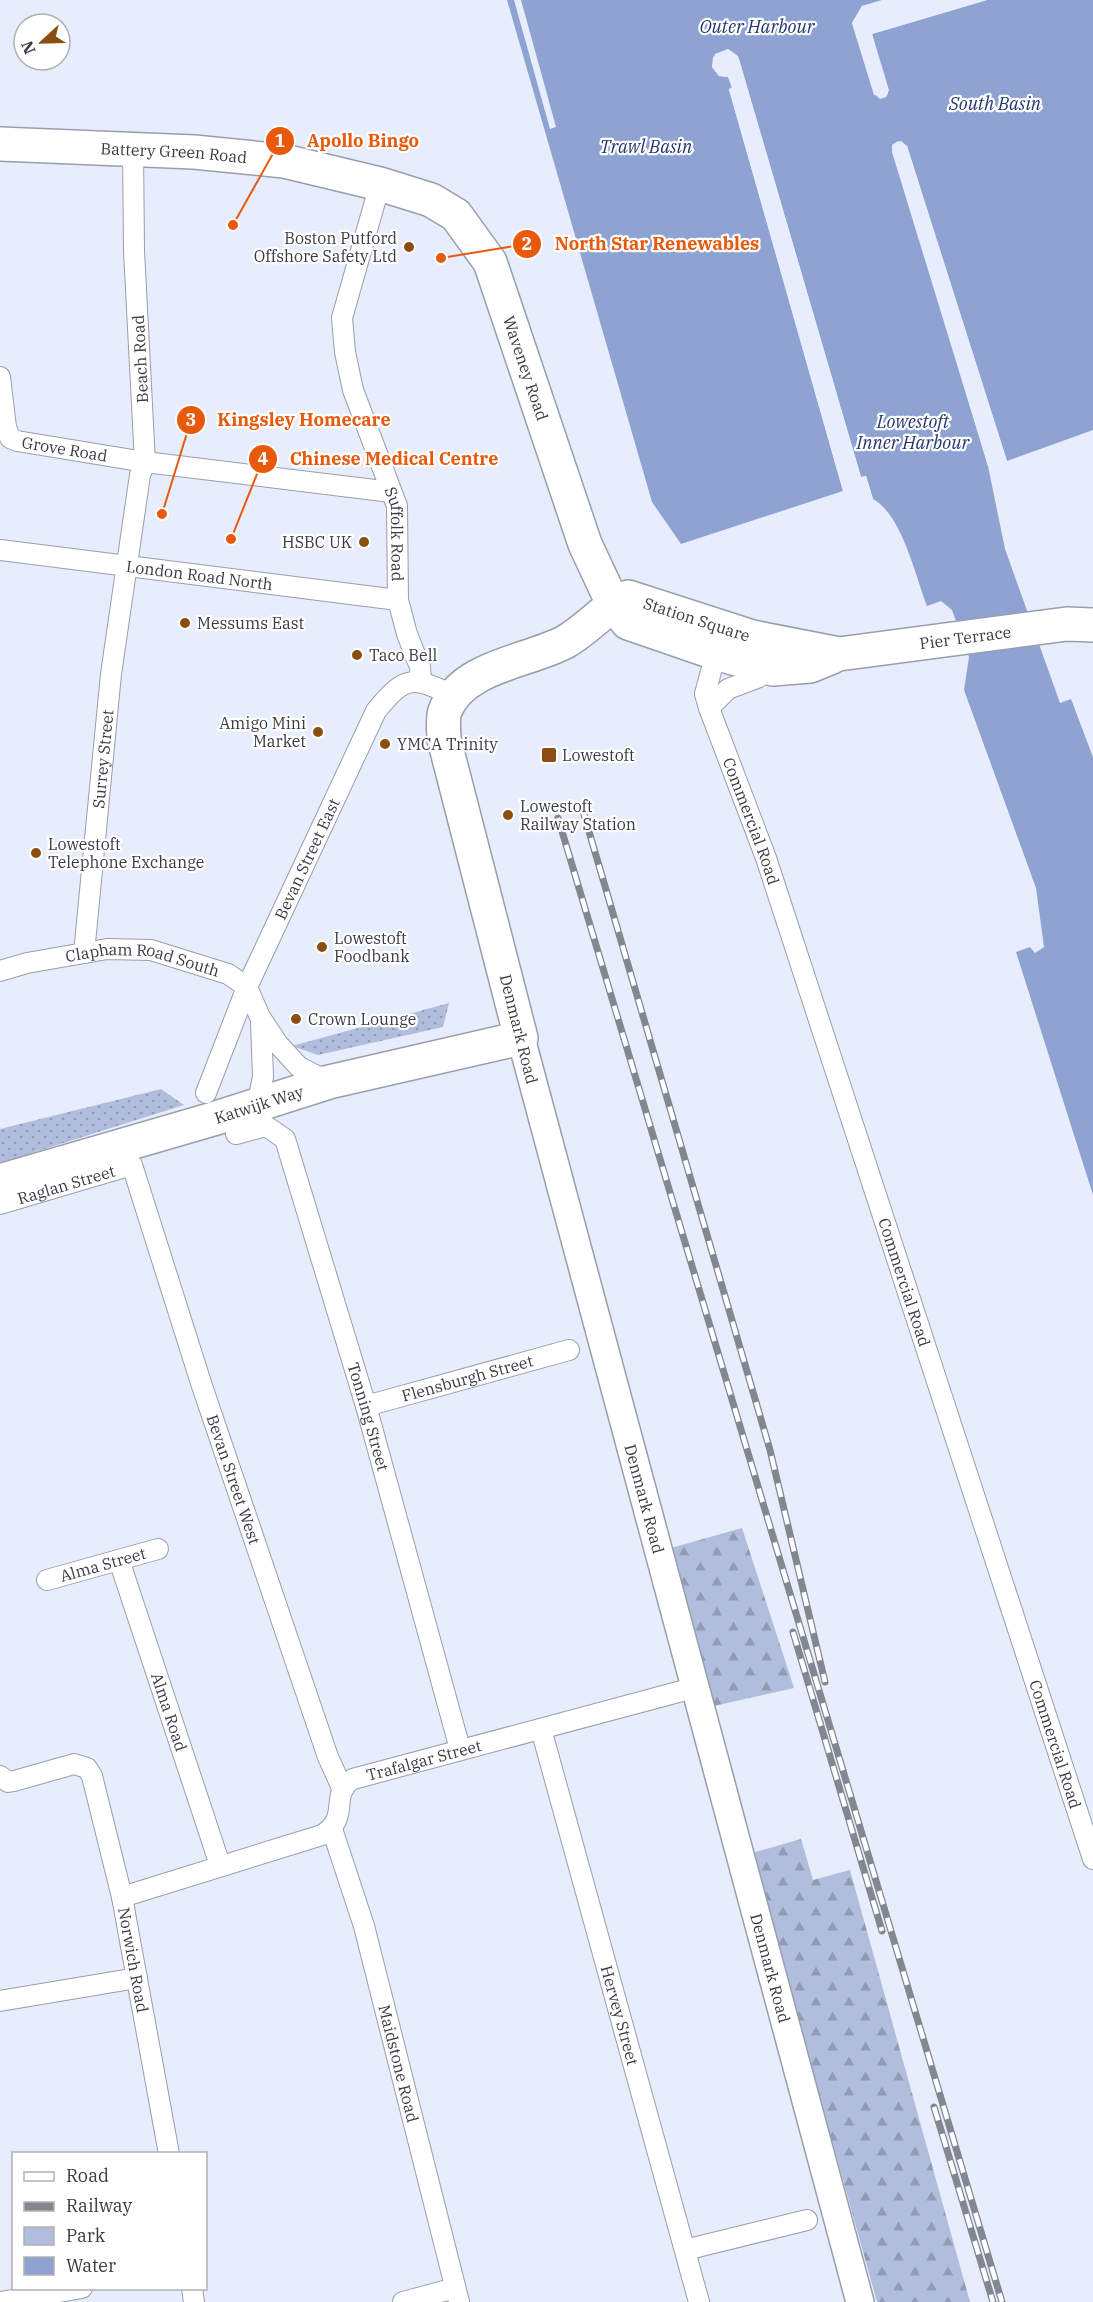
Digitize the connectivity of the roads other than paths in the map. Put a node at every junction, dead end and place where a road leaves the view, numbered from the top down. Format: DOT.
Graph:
graph roads {
  1 [pos="0,144"];
  2 [pos="133,149"];
  3 [pos="380,184"];
  4 [pos="0,377"];
  5 [pos="145,462"];
  6 [pos="392,492"];
  7 [pos="0,550"];
  8 [pos="127,566"];
  9 [pos="398,600"];
  10 [pos="613,604"];
  11 [pos="1080,624"];
  12 [pos="719,640"];
  13 [pos="839,654"];
  14 [pos="773,669"];
  15 [pos="421,680"];
  16 [pos="453,695"];
  17 [pos="709,708"];
  18 [pos="84,953"];
  19 [pos="0,971"];
  20 [pos="247,987"];
  21 [pos="260,1017"];
  22 [pos="520,1038"];
  23 [pos="330,1082"];
  24 [pos="206,1093"];
  25 [pos="257,1106"];
  26 [pos="236,1134"];
  27 [pos="132,1165"];
  28 [pos="0,1180"];
  29 [pos="0,1204"];
  30 [pos="569,1350"];
  31 [pos="366,1406"];
  32 [pos="158,1550"];
  33 [pos="119,1560"];
  34 [pos="47,1580"];
  35 [pos="693,1688"];
  36 [pos="541,1729"];
  37 [pos="460,1749"];
  38 [pos="1,1779"];
  39 [pos="343,1790"];
  40 [pos="332,1828"];
  41 [pos="1093,1859"];
  42 [pos="220,1865"];
  43 [pos="122,1897"];
  44 [pos="137,1978"];
  45 [pos="0,2001"];
  46 [pos="169,2152"];
  47 [pos="807,2220"];
  48 [pos="685,2250"];
  49 [pos="76,2290"];
  50 [pos="457,2295"];
  51 [pos="1,2302"];
  52 [pos="403,2302"];
  53 [pos="699,2302"];
  54 [pos="860,2302"];
  1 -- 2 [label="highway, Battery Green Road"];
  2 -- 3 [label="highway, Battery Green Road"];
  2 -- 5 [label="street, Beach Road"];
  3 -- 6 [label="street, Suffolk Road"];
  3 -- 10 [label="highway, Waveney Road"];
  4 -- 5 [label="street, Grove Road"];
  5 -- 6 [label="street, Grove Road"];
  5 -- 8 [label="street, Beach Road"];
  6 -- 9 [label="street, Suffolk Road"];
  7 -- 8 [label="street, London Road North"];
  8 -- 9 [label="street, London Road North"];
  8 -- 18 [label="street, Surrey Street"];
  9 -- 15 [label="street, Suffolk Road"];
  10 -- 12 [label="highway, Station Square"];
  10 -- 16 [label="highway"];
  11 -- 13 [label="highway, Pier Terrace"];
  12 -- 13 [label="highway, Station Square"];
  12 -- 14 [label="highway, Station Square"];
  12 -- 17 [label="street, Commercial Road"];
  13 -- 14 [label="highway, Station Square"];
  14 -- 17 [label="street"];
  15 -- 16 [label="street"];
  15 -- 20 [label="street, Bevan Street East"];
  16 -- 22 [label="highway, Denmark Road"];
  17 -- 41 [label="street, Commercial Road"];
  18 -- 19 [label="street, Clapham Road South"];
  18 -- 20 [label="street, Clapham Road South"];
  20 -- 21 [label="street"];
  20 -- 24 [label="street, Bevan Street East"];
  21 -- 23 [label="street"];
  21 -- 25 [label="street"];
  22 -- 23 [label="highway, Katwijk Way"];
  22 -- 35 [label="street, Denmark Road"];
  23 -- 25 [label="highway, Katwijk Way"];
  25 -- 28 [label="highway, Katwijk Way"];
  26 -- 31 [label="street, Tonning Street"];
  27 -- 29 [label="street, Raglan Street"];
  27 -- 39 [label="street, Bevan Street West"];
  30 -- 31 [label="street, Flensburgh Street"];
  31 -- 37 [label="street, Tonning Street"];
  32 -- 33 [label="street, Alma Street"];
  33 -- 34 [label="street, Alma Street"];
  33 -- 42 [label="street, Alma Road"];
  35 -- 36 [label="street, Trafalgar Street"];
  35 -- 54 [label="street, Denmark Road"];
  36 -- 37 [label="street, Trafalgar Street"];
  36 -- 48 [label="street, Hervey Street"];
  37 -- 39 [label="street, Trafalgar Street"];
  38 -- 43 [label="street, Norwich Road"];
  39 -- 40 [label="street"];
  40 -- 42 [label="street"];
  40 -- 50 [label="street, Maidstone Road"];
  42 -- 43 [label="street"];
  43 -- 44 [label="street, Norwich Road"];
  44 -- 45 [label="street"];
  44 -- 46 [label="street, Norwich Road"];
  47 -- 48 [label="street"];
  48 -- 53 [label="street, Hervey Street"];
  49 -- 51 [label="street"];
  50 -- 52 [label="street"];
}
